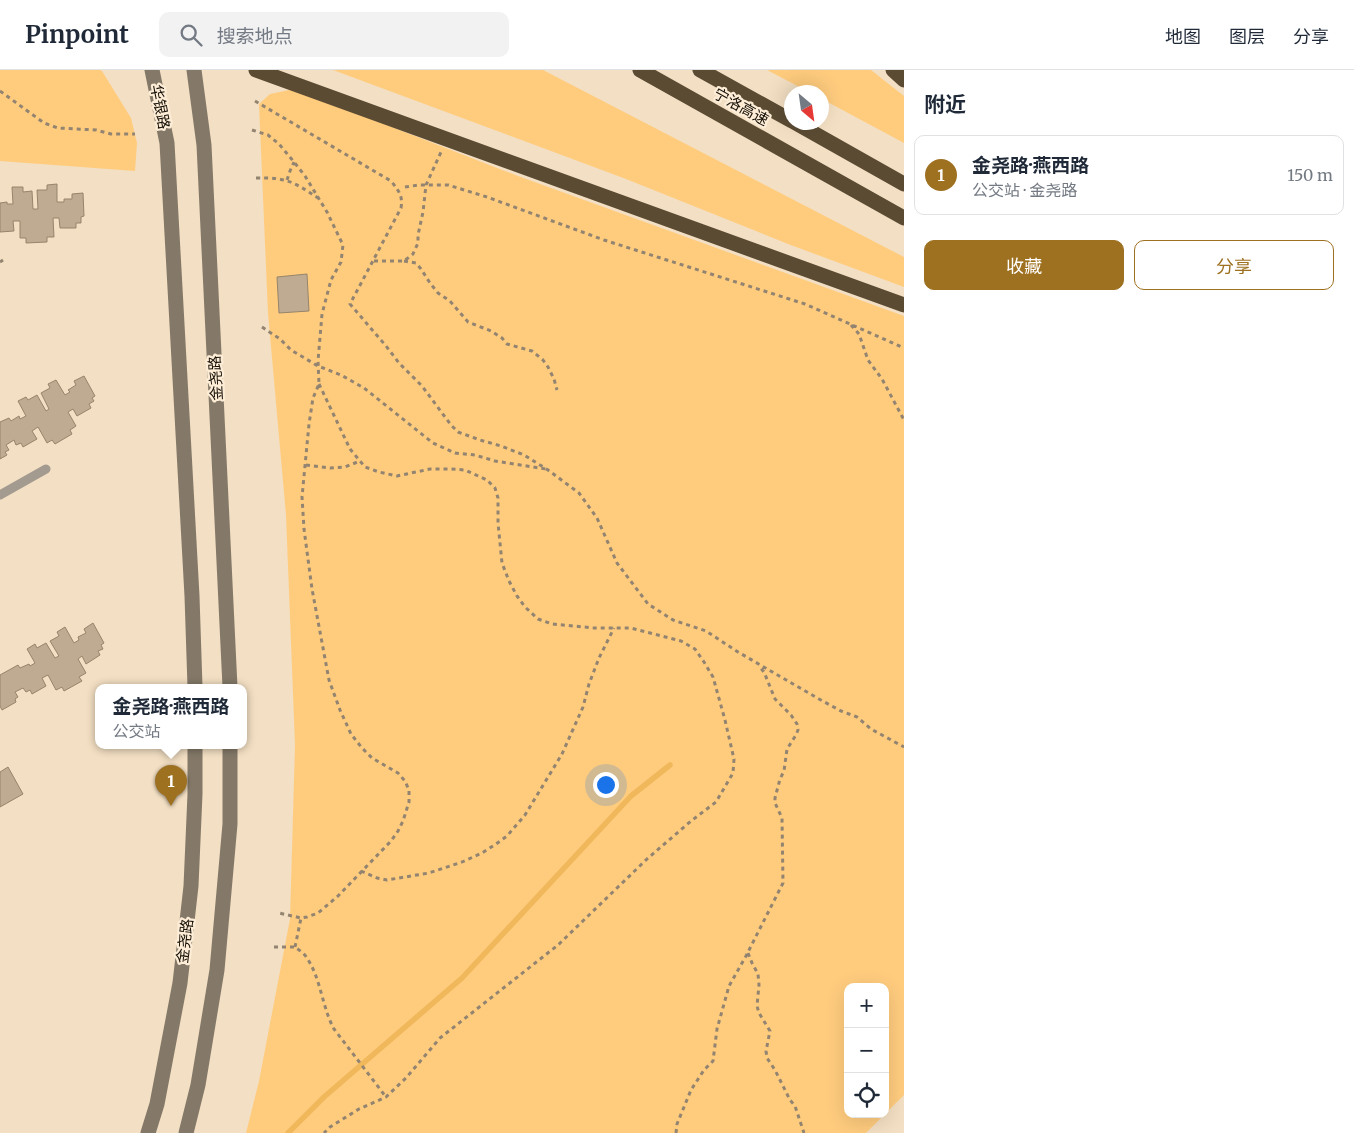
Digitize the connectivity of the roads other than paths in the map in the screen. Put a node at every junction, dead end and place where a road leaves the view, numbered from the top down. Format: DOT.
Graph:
graph roads {
  1 [pos="152,70"];
  2 [pos="194,70"];
  3 [pos="256,70"];
  4 [pos="640,70"];
  5 [pos="700,70"];
  6 [pos="892,70"];
  7 [pos="904,80"];
  8 [pos="784,117"];
  9 [pos="807,130"];
  10 [pos="904,184"];
  11 [pos="904,218"];
  12 [pos="904,305"];
  13 [pos="46,469"];
  14 [pos="0,495"];
  15 [pos="195,684"];
  16 [pos="230,684"];
  17 [pos="195,749"];
  18 [pos="230,749"];
  19 [pos="148,1133"];
  20 [pos="186,1133"];
  1 -- 15 [label="main road, 华银路"];
  2 -- 16 [label="main road, 金尧路"];
  3 -- 12 [label="highway"];
  4 -- 11 [label="highway, 宁洛高速"];
  5 -- 8 [label="highway, 宁洛高速"];
  6 -- 7 [label="highway"];
  9 -- 10 [label="highway, 宁洛高速"];
  13 -- 14 [label="lane"];
  17 -- 19 [label="main road, 金尧路"];
  18 -- 20 [label="main road"];
}
